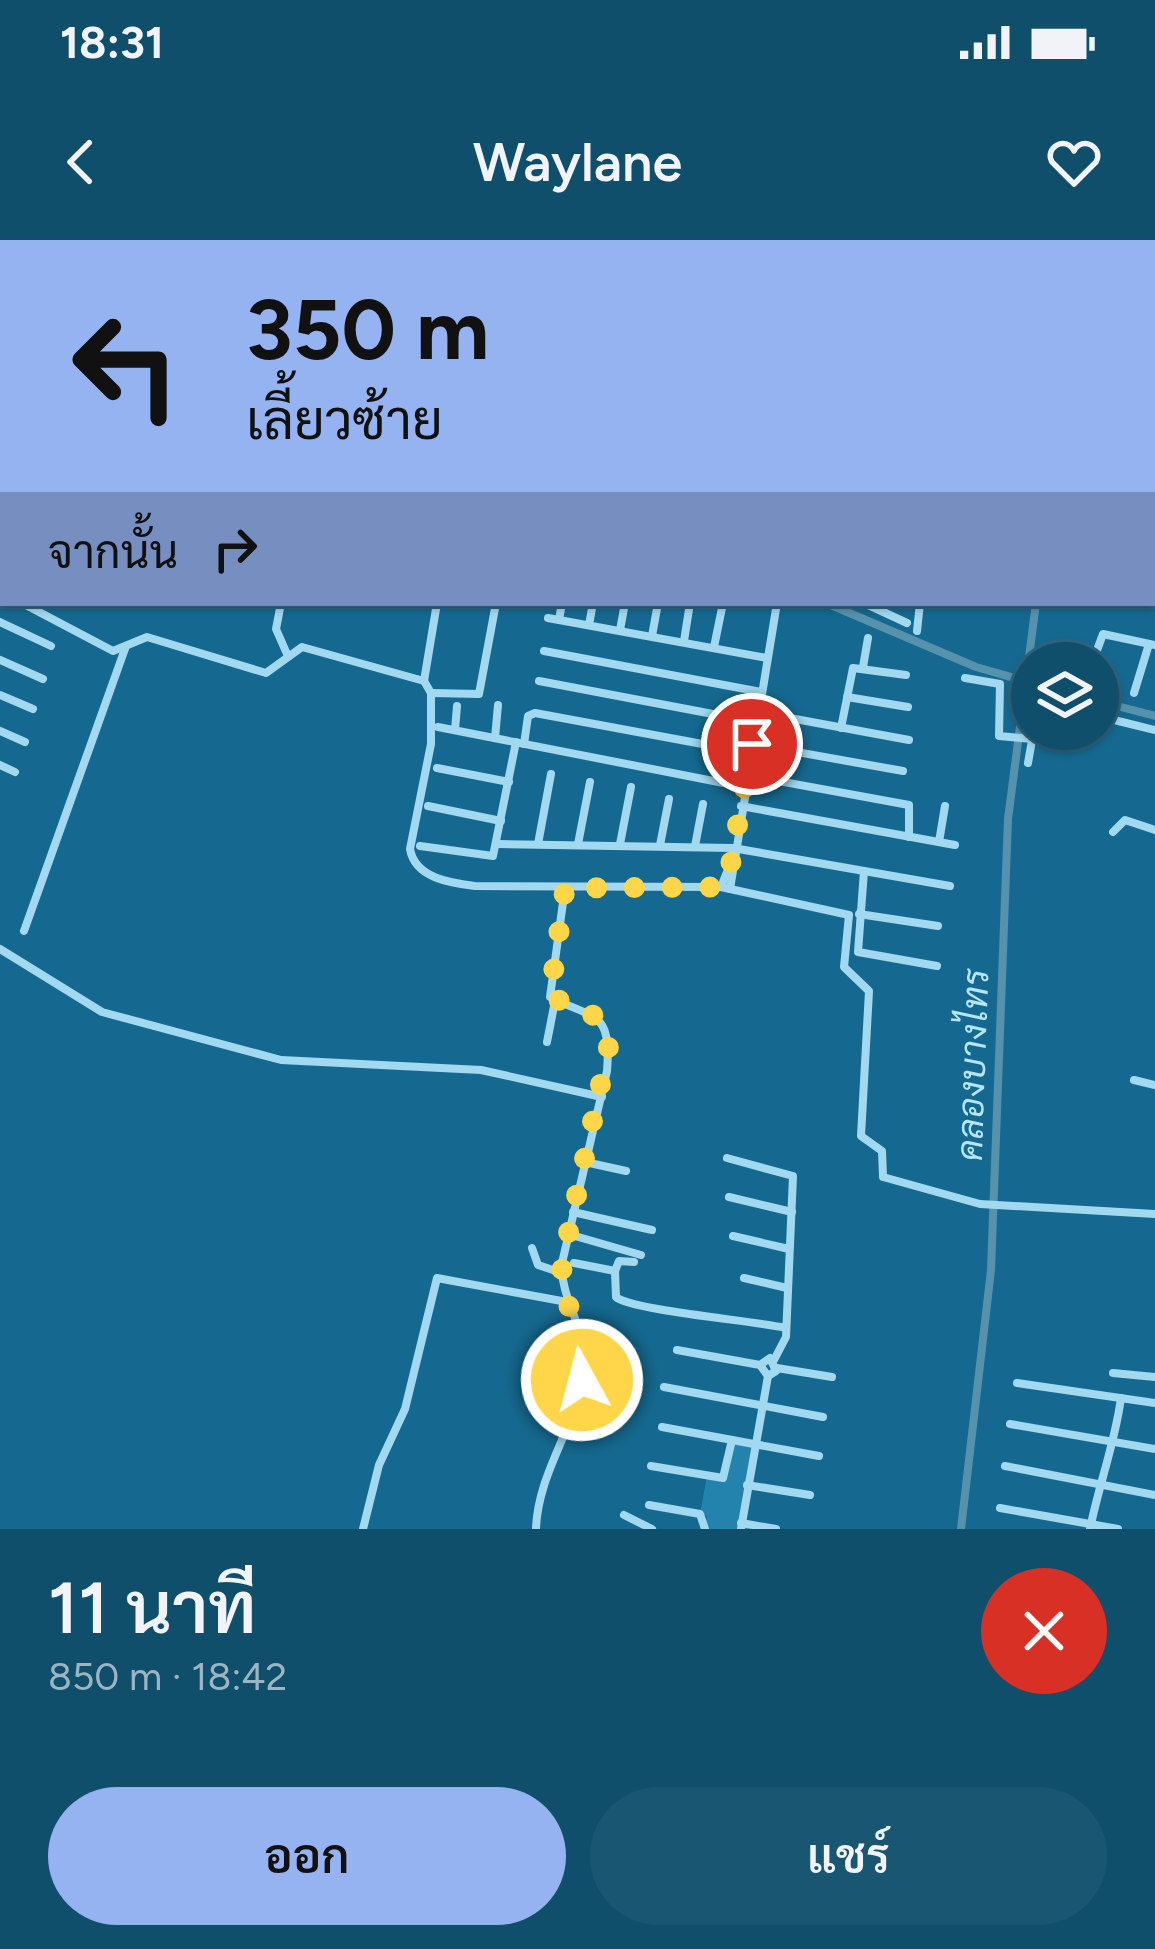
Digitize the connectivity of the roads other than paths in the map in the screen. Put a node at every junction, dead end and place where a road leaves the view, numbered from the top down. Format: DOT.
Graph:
graph roads {
  1 [pos="28,606"];
  2 [pos="44,606"];
  3 [pos="280,606"];
  4 [pos="436,606"];
  5 [pos="495,606"];
  6 [pos="561,606"];
  7 [pos="593,606"];
  8 [pos="625,606"];
  9 [pos="657,606"];
  10 [pos="690,606"];
  11 [pos="722,606"];
  12 [pos="776,606"];
  13 [pos="872,606"];
  14 [pos="898,606"];
  15 [pos="920,606"];
  16 [pos="41,613"];
  17 [pos="896,617"];
  18 [pos="548,618"];
  19 [pos="559,620"];
  20 [pos="0,622"];
  21 [pos="908,623"];
  22 [pos="590,625"];
  23 [pos="620,630"];
  24 [pos="917,631"];
  25 [pos="652,636"];
  26 [pos="868,638"];
  27 [pos="684,641"];
  28 [pos="1100,642"];
  29 [pos="127,644"];
  30 [pos="1152,644"];
  31 [pos="51,646"];
  32 [pos="715,647"];
  33 [pos="544,651"];
  34 [pos="287,654"];
  35 [pos="767,658"];
  36 [pos="0,660"];
  37 [pos="863,668"];
  38 [pos="906,675"];
  39 [pos="965,677"];
  40 [pos="43,680"];
  41 [pos="424,681"];
  42 [pos="539,681"];
  43 [pos="761,692"];
  44 [pos="431,693"];
  45 [pos="1134,693"];
  46 [pos="0,695"];
  47 [pos="847,697"];
  48 [pos="498,705"];
  49 [pos="457,706"];
  50 [pos="908,707"];
  51 [pos="33,710"];
  52 [pos="756,717"];
  53 [pos="1119,721"];
  54 [pos="438,727"];
  55 [pos="841,728"];
  56 [pos="455,730"];
  57 [pos="1155,730"];
  58 [pos="0,731"];
  59 [pos="495,738"];
  60 [pos="1011,739"];
  61 [pos="908,740"];
  62 [pos="25,742"];
  63 [pos="520,743"];
  64 [pos="751,748"];
  65 [pos="1029,750"];
  66 [pos="1028,763"];
  67 [pos="0,765"];
  68 [pos="437,768"];
  69 [pos="903,771"];
  70 [pos="15,772"];
  71 [pos="551,774"];
  72 [pos="746,775"];
  73 [pos="508,782"];
  74 [pos="590,782"];
  75 [pos="631,787"];
  76 [pos="744,787"];
  77 [pos="669,799"];
  78 [pos="703,804"];
  79 [pos="428,806"];
  80 [pos="741,806"];
  81 [pos="945,806"];
  82 [pos="502,821"];
  83 [pos="1155,830"];
  84 [pos="1113,832"];
  85 [pos="909,837"];
  86 [pos="939,842"];
  87 [pos="497,844"];
  88 [pos="538,844"];
  89 [pos="578,844"];
  90 [pos="620,844"];
  91 [pos="955,844"];
  92 [pos="660,845"];
  93 [pos="420,846"];
  94 [pos="695,846"];
  95 [pos="733,848"];
  96 [pos="864,871"];
  97 [pos="950,886"];
  98 [pos="565,888"];
  99 [pos="725,888"];
  100 [pos="860,914"];
  101 [pos="938,926"];
  102 [pos="24,932"];
  103 [pos="0,949"];
  104 [pos="937,966"];
  105 [pos="555,1001"];
  106 [pos="548,1042"];
  107 [pos="1134,1080"];
  108 [pos="1155,1085"];
  109 [pos="603,1092"];
  110 [pos="727,1158"];
  111 [pos="585,1162"];
  112 [pos="626,1171"];
  113 [pos="729,1197"];
  114 [pos="573,1212"];
  115 [pos="792,1212"];
  116 [pos="1155,1214"];
  117 [pos="652,1230"];
  118 [pos="568,1234"];
  119 [pos="733,1236"];
  120 [pos="532,1248"];
  121 [pos="790,1249"];
  122 [pos="574,1263"];
  123 [pos="615,1271"];
  124 [pos="562,1273"];
  125 [pos="744,1278"];
  126 [pos="787,1288"];
  127 [pos="568,1302"];
  128 [pos="786,1328"];
  129 [pos="677,1350"];
  130 [pos="776,1364"];
  131 [pos="760,1365"];
  132 [pos="1113,1373"];
  133 [pos="768,1376"];
  134 [pos="832,1377"];
  135 [pos="1155,1377"];
  136 [pos="1017,1383"];
  137 [pos="664,1387"];
  138 [pos="1120,1398"];
  139 [pos="1155,1403"];
  140 [pos="761,1405"];
  141 [pos="823,1417"];
  142 [pos="1010,1424"];
  143 [pos="662,1427"];
  144 [pos="732,1440"];
  145 [pos="755,1444"];
  146 [pos="1115,1444"];
  147 [pos="1155,1449"];
  148 [pos="819,1456"];
  149 [pos="651,1466"];
  150 [pos="1005,1466"];
  151 [pos="1099,1484"];
  152 [pos="747,1485"];
  153 [pos="1155,1495"];
  154 [pos="810,1496"];
  155 [pos="649,1505"];
  156 [pos="1000,1508"];
  157 [pos="624,1514"];
  158 [pos="741,1526"];
  159 [pos="1091,1527"];
  160 [pos="363,1529"];
  161 [pos="536,1529"];
  162 [pos="652,1529"];
  163 [pos="705,1529"];
  164 [pos="776,1529"];
  165 [pos="1118,1529"];
  1 -- 16 [label="street"];
  2 -- 16 [label="street"];
  3 -- 34 [label="street"];
  4 -- 41 [label="street"];
  5 -- 44 [label="street"];
  6 -- 19 [label="street"];
  7 -- 22 [label="street"];
  8 -- 23 [label="street"];
  9 -- 25 [label="street"];
  10 -- 27 [label="street"];
  11 -- 32 [label="street"];
  12 -- 35 [label="street"];
  13 -- 17 [label="street"];
  14 -- 17 [label="street"];
  15 -- 24 [label="street"];
  16 -- 29 [label="street"];
  17 -- 21 [label="street"];
  18 -- 19 [label="street"];
  19 -- 22 [label="street"];
  20 -- 31 [label="street"];
  22 -- 23 [label="street"];
  23 -- 25 [label="street"];
  25 -- 27 [label="street"];
  26 -- 37 [label="street"];
  27 -- 32 [label="street"];
  28 -- 30 [label="street"];
  29 -- 34 [label="street"];
  29 -- 102 [label="street"];
  30 -- 45 [label="street"];
  32 -- 35 [label="street"];
  33 -- 43 [label="street"];
  34 -- 41 [label="street"];
  35 -- 43 [label="street"];
  36 -- 40 [label="street"];
  37 -- 38 [label="street"];
  37 -- 47 [label="street"];
  39 -- 60 [label="street"];
  41 -- 44 [label="street"];
  42 -- 52 [label="street"];
  43 -- 52 [label="street"];
  44 -- 98 [label="street"];
  46 -- 51 [label="street"];
  47 -- 50 [label="street"];
  47 -- 55 [label="street"];
  48 -- 59 [label="street"];
  49 -- 56 [label="street"];
  52 -- 55 [label="street"];
  52 -- 64 [label="street"];
  53 -- 57 [label="street"];
  54 -- 56 [label="street"];
  55 -- 61 [label="street"];
  56 -- 59 [label="street"];
  58 -- 62 [label="street"];
  59 -- 63 [label="street"];
  63 -- 64 [label="street"];
  63 -- 73 [label="street"];
  63 -- 76 [label="street"];
  64 -- 69 [label="street"];
  64 -- 72 [label="street"];
  65 -- 66 [label="street"];
  67 -- 70 [label="street"];
  68 -- 73 [label="street"];
  71 -- 88 [label="street"];
  72 -- 76 [label="street"];
  72 -- 85 [label="street"];
  73 -- 82 [label="street"];
  74 -- 89 [label="street"];
  75 -- 90 [label="street"];
  76 -- 80 [label="street"];
  77 -- 92 [label="street"];
  78 -- 94 [label="street"];
  79 -- 82 [label="street"];
  80 -- 85 [label="street"];
  80 -- 95 [label="street"];
  81 -- 86 [label="street"];
  82 -- 87 [label="street"];
  83 -- 84 [label="street"];
  85 -- 86 [label="street"];
  86 -- 91 [label="street"];
  87 -- 88 [label="street"];
  87 -- 93 [label="street"];
  88 -- 89 [label="street"];
  89 -- 90 [label="street"];
  90 -- 92 [label="street"];
  92 -- 94 [label="street"];
  94 -- 95 [label="street"];
  95 -- 96 [label="street"];
  95 -- 99 [label="street"];
  96 -- 97 [label="street"];
  96 -- 100 [label="street"];
  98 -- 99 [label="street"];
  98 -- 105 [label="street"];
  99 -- 116 [label="street"];
  100 -- 101 [label="street"];
  100 -- 104 [label="street"];
  103 -- 109 [label="street"];
  105 -- 106 [label="street"];
  105 -- 109 [label="street"];
  107 -- 108 [label="street"];
  109 -- 111 [label="street"];
  110 -- 115 [label="street"];
  111 -- 112 [label="street"];
  111 -- 114 [label="street"];
  113 -- 115 [label="street"];
  114 -- 117 [label="street"];
  114 -- 118 [label="street"];
  115 -- 121 [label="street"];
  118 -- 123 [label="street"];
  118 -- 124 [label="street"];
  119 -- 121 [label="street"];
  120 -- 124 [label="street"];
  121 -- 126 [label="street"];
  122 -- 123 [label="street"];
  123 -- 128 [label="street"];
  124 -- 127 [label="street"];
  125 -- 126 [label="street"];
  126 -- 128 [label="street"];
  127 -- 160 [label="street"];
  127 -- 161 [label="street"];
  128 -- 130 [label="street"];
  129 -- 131 [label="street"];
  130 -- 131 [label="street"];
  130 -- 133 [label="street"];
  130 -- 134 [label="street"];
  131 -- 133 [label="street"];
  132 -- 135 [label="street"];
  133 -- 140 [label="street"];
  136 -- 138 [label="street"];
  137 -- 140 [label="street"];
  138 -- 139 [label="street"];
  138 -- 146 [label="street"];
  140 -- 141 [label="street"];
  140 -- 145 [label="street"];
  142 -- 146 [label="street"];
  143 -- 144 [label="street"];
  144 -- 145 [label="street"];
  144 -- 149 [label="street"];
  145 -- 148 [label="street"];
  145 -- 152 [label="street"];
  146 -- 147 [label="street"];
  146 -- 151 [label="street"];
  150 -- 151 [label="street"];
  151 -- 153 [label="street"];
  151 -- 159 [label="street"];
  152 -- 154 [label="street"];
  152 -- 158 [label="street"];
  155 -- 163 [label="street"];
  156 -- 159 [label="street"];
  157 -- 162 [label="street"];
  158 -- 164 [label="street"];
  159 -- 165 [label="street"];
}
